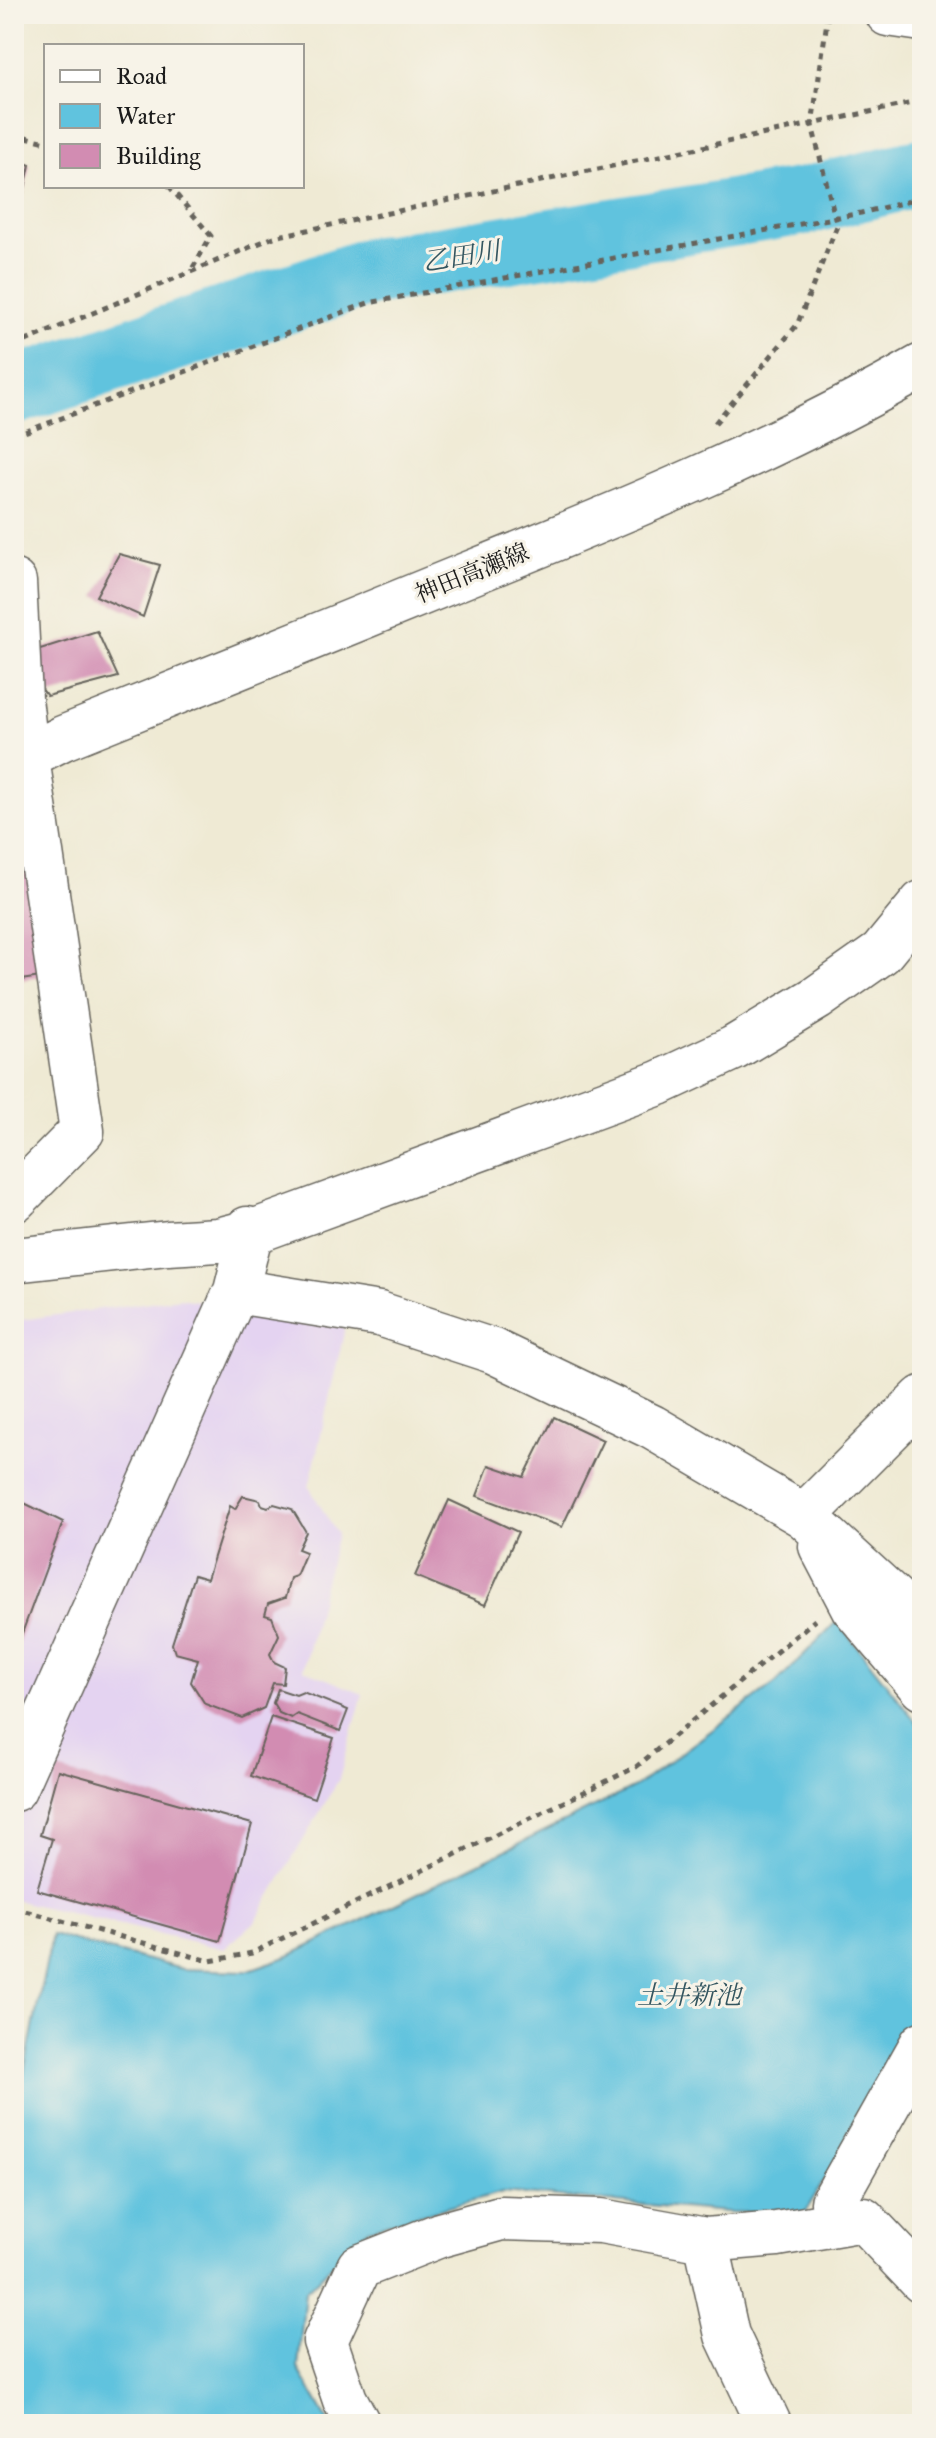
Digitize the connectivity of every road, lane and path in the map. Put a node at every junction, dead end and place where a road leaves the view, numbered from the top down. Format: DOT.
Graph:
graph roads {
  1 [pos="828,14"];
  2 [pos="888,14"];
  3 [pos="922,19"];
  4 [pos="922,101"];
  5 [pos="812,125"];
  6 [pos="14,134"];
  7 [pos="44,142"];
  8 [pos="171,188"];
  9 [pos="922,198"];
  10 [pos="190,272"];
  11 [pos="14,346"];
  12 [pos="922,366"];
  13 [pos="711,429"];
  14 [pos="14,436"];
  15 [pos="14,582"];
  16 [pos="21,760"];
  17 [pos="922,903"];
  18 [pos="14,1200"];
  19 [pos="14,1228"];
  20 [pos="249,1230"];
  21 [pos="14,1260"];
  22 [pos="236,1291"];
  23 [pos="922,1398"];
  24 [pos="804,1516"];
  25 [pos="847,1594"];
  26 [pos="922,1624"];
  27 [pos="922,1688"];
  28 [pos="14,1789"];
  29 [pos="14,1908"];
  30 [pos="922,2044"];
  31 [pos="834,2224"];
  32 [pos="706,2240"];
  33 [pos="922,2281"];
  34 [pos="358,2424"];
  35 [pos="769,2424"];
  1 -- 5 [label="path"];
  2 -- 3 [label="street"];
  4 -- 5 [label="path"];
  5 -- 10 [label="path"];
  5 -- 13 [label="path"];
  6 -- 7 [label="path"];
  8 -- 10 [label="path"];
  9 -- 14 [label="path"];
  10 -- 11 [label="path"];
  12 -- 16 [label="street, 神田高瀬線"];
  15 -- 16 [label="street"];
  16 -- 18 [label="street"];
  17 -- 20 [label="street"];
  19 -- 20 [label="street"];
  20 -- 21 [label="street"];
  20 -- 22 [label="street"];
  22 -- 24 [label="street"];
  22 -- 28 [label="street"];
  23 -- 24 [label="street"];
  24 -- 25 [label="street"];
  24 -- 26 [label="street"];
  25 -- 27 [label="street"];
  25 -- 29 [label="path"];
  30 -- 31 [label="street"];
  31 -- 32 [label="street"];
  31 -- 33 [label="street"];
  32 -- 34 [label="street"];
  32 -- 35 [label="street"];
}
